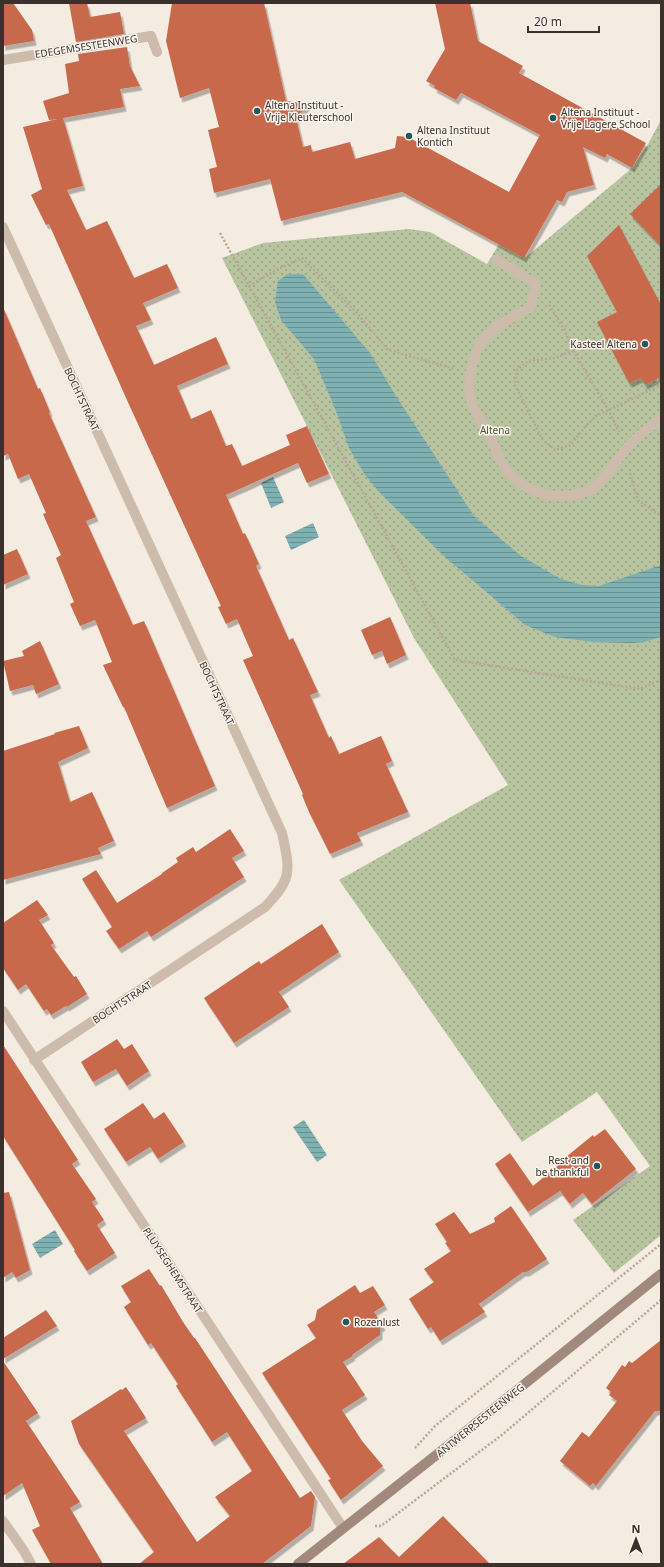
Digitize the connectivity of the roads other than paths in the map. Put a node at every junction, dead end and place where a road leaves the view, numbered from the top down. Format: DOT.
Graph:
graph roads {
  1 [pos="157,52"];
  2 [pos="3,60"];
  3 [pos="3,227"];
  4 [pos="497,260"];
  5 [pos="661,420"];
  6 [pos="3,1011"];
  7 [pos="34,1060"];
  8 [pos="661,1274"];
  9 [pos="3,1521"];
  10 [pos="342,1528"];
  11 [pos="31,1564"];
  12 [pos="298,1564"];
  1 -- 2 [label="street, EDEGEMSESTEENWEG"];
  3 -- 7 [label="street, BOCHTSTRAAT"];
  4 -- 5 [label="street"];
  6 -- 7 [label="street, PLUYSEGHEMSTRAAT"];
  7 -- 10 [label="street, PLUYSEGHEMSTRAAT"];
  8 -- 10 [label="street, ANTWERPSESTEENWEG"];
  9 -- 11 [label="street"];
  10 -- 12 [label="street, ANTWERPSESTEENWEG"];
}
